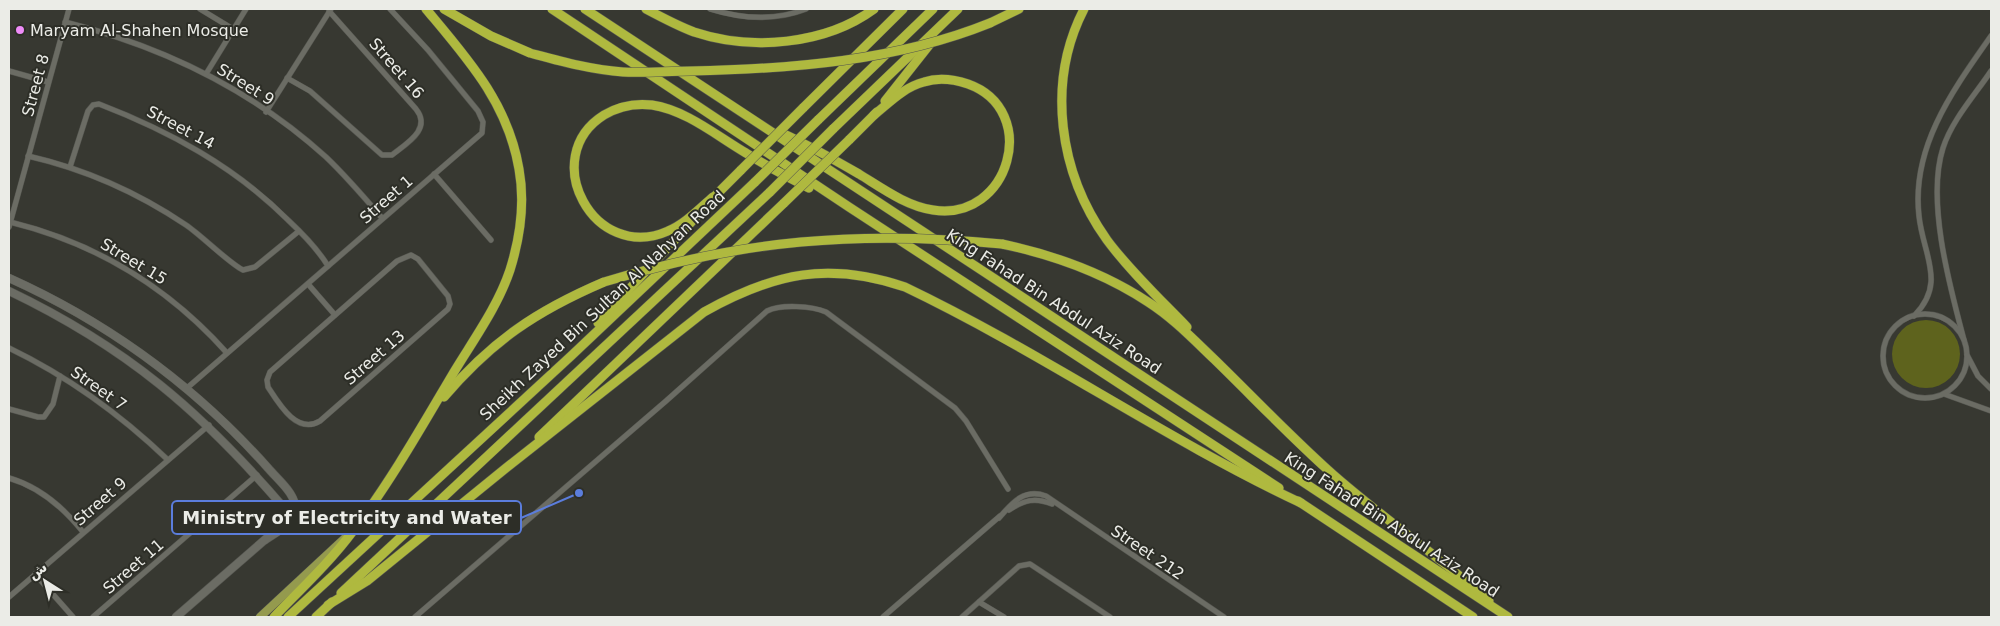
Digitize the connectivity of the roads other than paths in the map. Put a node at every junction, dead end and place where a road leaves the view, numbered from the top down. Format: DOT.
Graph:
graph roads {
  1 [pos="68,9"];
  2 [pos="200,9"];
  3 [pos="246,9"];
  4 [pos="390,9"];
  5 [pos="426,9"];
  6 [pos="444,9"];
  7 [pos="552,9"];
  8 [pos="584,9"];
  9 [pos="646,9"];
  10 [pos="710,9"];
  11 [pos="806,9"];
  12 [pos="874,9"];
  13 [pos="903,9"];
  14 [pos="933,9"];
  15 [pos="959,9"];
  16 [pos="1019,9"];
  17 [pos="1084,9"];
  18 [pos="330,10"];
  19 [pos="65,22"];
  20 [pos="233,29"];
  21 [pos="1991,36"];
  22 [pos="9,71"];
  23 [pos="1991,71"];
  24 [pos="206,74"];
  25 [pos="287,78"];
  26 [pos="48,82"];
  27 [pos="266,112"];
  28 [pos="874,115"];
  29 [pos="756,121"];
  30 [pos="28,156"];
  31 [pos="70,167"];
  32 [pos="434,174"];
  33 [pos="713,197"];
  34 [pos="849,207"];
  35 [pos="382,218"];
  36 [pos="9,225"];
  37 [pos="299,231"];
  38 [pos="491,240"];
  39 [pos="328,266"];
  40 [pos="9,278"];
  41 [pos="308,284"];
  42 [pos="9,291"];
  43 [pos="65,306"];
  44 [pos="335,315"];
  45 [pos="58,316"];
  46 [pos="1914,316"];
  47 [pos="107,330"];
  48 [pos="100,340"];
  49 [pos="1964,340"];
  50 [pos="9,348"];
  51 [pos="226,353"];
  52 [pos="1967,354"];
  53 [pos="571,356"];
  54 [pos="60,376"];
  55 [pos="187,388"];
  56 [pos="1991,388"];
  57 [pos="1251,394"];
  58 [pos="1944,394"];
  59 [pos="9,409"];
  60 [pos="1991,411"];
  61 [pos="209,425"];
  62 [pos="420,428"];
  63 [pos="168,460"];
  64 [pos="260,460"];
  65 [pos="506,468"];
  66 [pos="254,472"];
  67 [pos="9,478"];
  68 [pos="1008,489"];
  69 [pos="1301,503"];
  70 [pos="283,506"];
  71 [pos="295,507"];
  72 [pos="83,532"];
  73 [pos="352,532"];
  74 [pos="265,540"];
  75 [pos="35,574"];
  76 [pos="9,597"];
  77 [pos="979,602"];
  78 [pos="328,606"];
  79 [pos="72,617"];
  80 [pos="93,617"];
  81 [pos="176,617"];
  82 [pos="260,617"];
  83 [pos="274,617"];
  84 [pos="288,617"];
  85 [pos="316,617"];
  86 [pos="416,617"];
  87 [pos="883,617"];
  88 [pos="962,617"];
  89 [pos="1004,617"];
  90 [pos="1110,617"];
  91 [pos="1224,617"];
  92 [pos="1472,617"];
  93 [pos="1508,617"];
  1 -- 19 [label="street, Street 8"];
  2 -- 20 [label="street"];
  3 -- 20 [label="street"];
  4 -- 32 [label="street, Street 1"];
  5 -- 62 [label="highway"];
  6 -- 16 [label="highway, bridge"];
  7 -- 34 [label="highway, King Fahad Bin Abdul Aziz Road"];
  8 -- 29 [label="highway, King Fahad Bin Abdul Aziz Road"];
  9 -- 12 [label="highway"];
  10 -- 11 [label="street"];
  13 -- 33 [label="highway, bridge"];
  14 -- 53 [label="highway, Sheikh Zayed Bin Sultan Al Nahyan Road, bridge"];
  15 -- 28 [label="highway"];
  15 -- 78 [label="highway, Sheikh Zayed Bin Sultan Al Nahyan Road, bridge"];
  17 -- 57 [label="highway"];
  18 -- 25 [label="street"];
  18 -- 25 [label="street, Street 16"];
  19 -- 24 [label="street, Street 9"];
  19 -- 26 [label="street, Street 8"];
  20 -- 24 [label="street"];
  21 -- 46 [label="street"];
  22 -- 26 [label="street"];
  23 -- 49 [label="street"];
  24 -- 27 [label="street, Street 9"];
  25 -- 27 [label="street"];
  26 -- 30 [label="street, Street 8"];
  27 -- 35 [label="street, Street 9"];
  28 -- 29 [label="highway"];
  28 -- 65 [label="highway, bridge"];
  29 -- 93 [label="highway, King Fahad Bin Abdul Aziz Road"];
  30 -- 31 [label="street"];
  30 -- 36 [label="street, Street 8"];
  31 -- 37 [label="street"];
  31 -- 37 [label="street, Street 14"];
  32 -- 35 [label="street, Street 1"];
  32 -- 38 [label="street"];
  33 -- 34 [label="highway"];
  33 -- 53 [label="highway"];
  34 -- 69 [label="highway, King Fahad Bin Abdul Aziz Road"];
  35 -- 39 [label="street, Street 1"];
  36 -- 51 [label="street, Street 15"];
  37 -- 39 [label="street, Street 14"];
  39 -- 41 [label="street, Street 1"];
  40 -- 43 [label="street"];
  41 -- 44 [label="street"];
  41 -- 51 [label="street, Street 1"];
  42 -- 45 [label="street"];
  43 -- 45 [label="street"];
  43 -- 47 [label="street"];
  44 -- 44 [label="street, Street 13"];
  45 -- 48 [label="street"];
  46 -- 49 [label="street"];
  46 -- 58 [label="street"];
  47 -- 48 [label="street"];
  47 -- 55 [label="street"];
  48 -- 61 [label="street"];
  49 -- 52 [label="street"];
  50 -- 54 [label="street, Street 7"];
  51 -- 55 [label="street, Street 1"];
  52 -- 56 [label="street"];
  52 -- 58 [label="street"];
  53 -- 84 [label="highway, Sheikh Zayed Bin Sultan Al Nahyan Road"];
  54 -- 59 [label="street"];
  54 -- 63 [label="street, Street 7"];
  55 -- 64 [label="street"];
  57 -- 62 [label="highway, bridge"];
  57 -- 93 [label="highway"];
  58 -- 60 [label="street"];
  61 -- 63 [label="street, Street 9"];
  61 -- 66 [label="street"];
  62 -- 73 [label="highway"];
  63 -- 72 [label="street, Street 9"];
  64 -- 66 [label="street"];
  64 -- 71 [label="street"];
  65 -- 69 [label="highway"];
  65 -- 78 [label="highway"];
  66 -- 70 [label="street"];
  66 -- 80 [label="street, Street 11"];
  67 -- 72 [label="street"];
  68 -- 86 [label="street"];
  69 -- 92 [label="highway, King Fahad Bin Abdul Aziz Road"];
  70 -- 71 [label="street"];
  70 -- 74 [label="street"];
  71 -- 74 [label="street"];
  72 -- 75 [label="street, Street 9"];
  73 -- 82 [label="main road"];
  73 -- 83 [label="highway"];
  74 -- 81 [label="street"];
  75 -- 76 [label="street, Street 9"];
  75 -- 79 [label="street"];
  77 -- 88 [label="street"];
  77 -- 89 [label="street"];
  77 -- 90 [label="street"];
  78 -- 85 [label="highway, Sheikh Zayed Bin Sultan Al Nahyan Road"];
  87 -- 91 [label="street, Street 212"];
}
